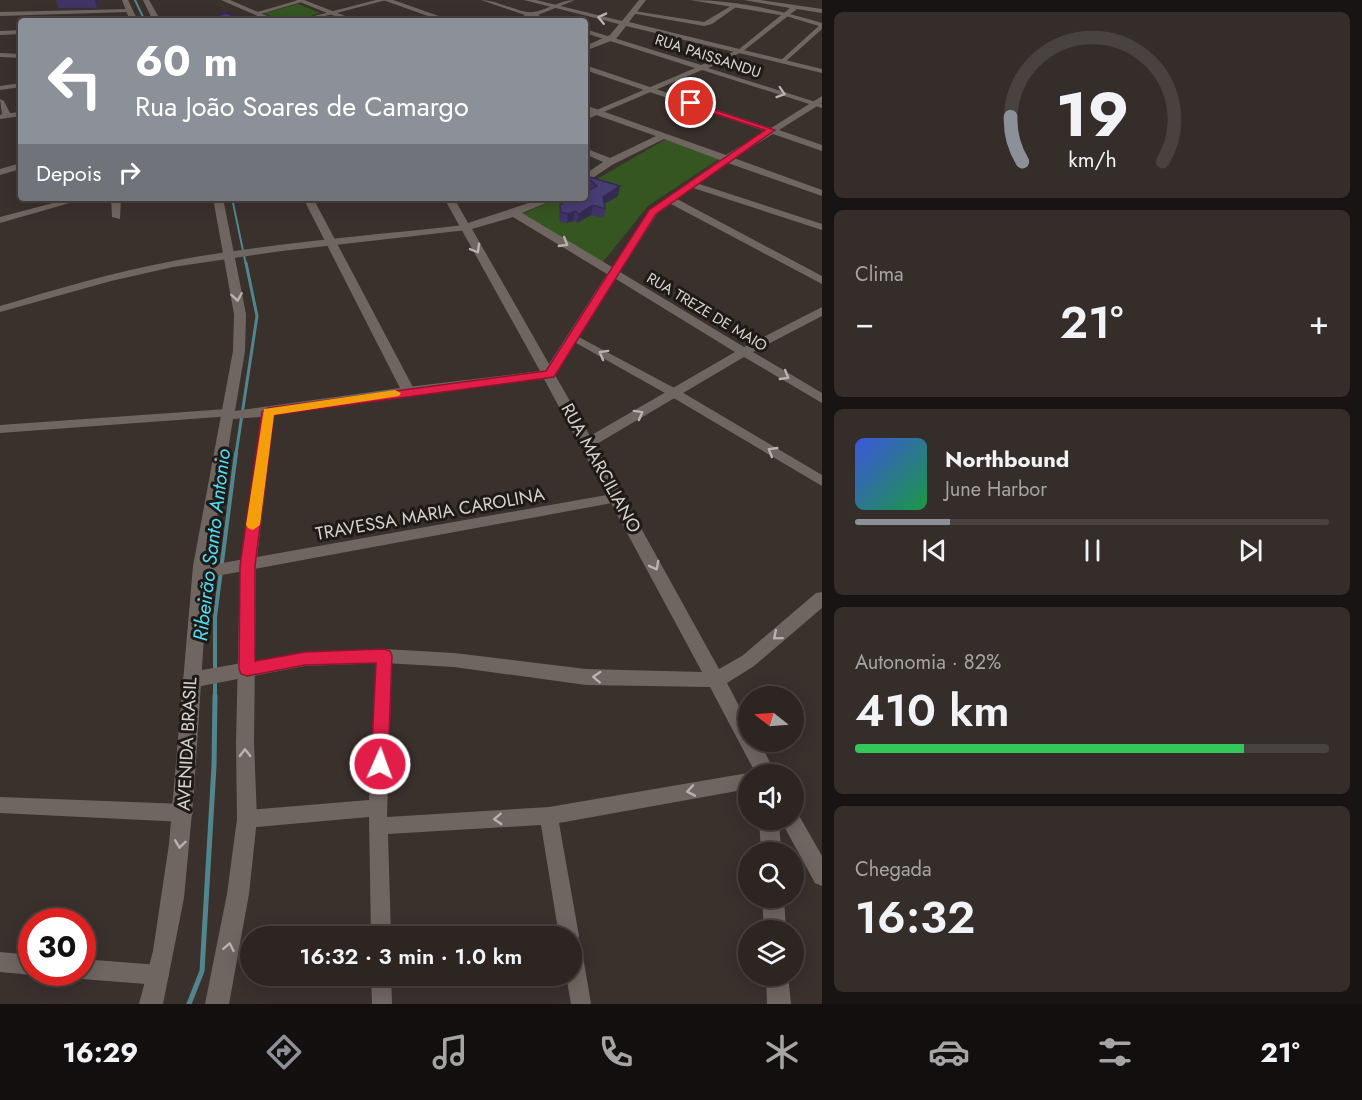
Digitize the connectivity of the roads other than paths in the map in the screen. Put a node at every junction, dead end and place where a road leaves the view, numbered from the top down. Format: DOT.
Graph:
graph roads {
  1 [pos="125,0"];
  2 [pos="146,0"];
  3 [pos="224,0"];
  4 [pos="385,0"];
  5 [pos="484,0"];
  6 [pos="527,0"];
  7 [pos="572,0"];
  8 [pos="643,0"];
  9 [pos="693,0"];
  10 [pos="747,0"];
  11 [pos="300,1"];
  12 [pos="555,7"];
  13 [pos="733,7"];
  14 [pos="796,7"];
  15 [pos="50,9"];
  16 [pos="129,10"];
  17 [pos="822,11"];
  18 [pos="331,12"];
  19 [pos="634,13"];
  20 [pos="0,14"];
  21 [pos="257,14"];
  22 [pos="788,14"];
  23 [pos="532,15"];
  24 [pos="46,18"];
  25 [pos="133,18"];
  26 [pos="155,18"];
  27 [pos="267,18"];
  28 [pos="309,18"];
  29 [pos="346,18"];
  30 [pos="439,18"];
  31 [pos="524,18"];
  32 [pos="542,18"];
  33 [pos="623,23"];
  34 [pos="822,25"];
  35 [pos="639,27"];
  36 [pos="18,32"];
  37 [pos="0,33"];
  38 [pos="588,33"];
  39 [pos="611,38"];
  40 [pos="588,48"];
  41 [pos="740,51"];
  42 [pos="0,55"];
  43 [pos="18,56"];
  44 [pos="782,62"];
  45 [pos="700,68"];
  46 [pos="588,69"];
  47 [pos="822,71"];
  48 [pos="18,85"];
  49 [pos="0,88"];
  50 [pos="651,90"];
  51 [pos="0,101"];
  52 [pos="819,103"];
  53 [pos="588,109"];
  54 [pos="598,113"];
  55 [pos="18,114"];
  56 [pos="3,117"];
  57 [pos="588,117"];
  58 [pos="771,130"];
  59 [pos="664,136"];
  60 [pos="822,148"];
  61 [pos="588,152"];
  62 [pos="727,159"];
  63 [pos="610,162"];
  64 [pos="18,167"];
  65 [pos="0,172"];
  66 [pos="588,176"];
  67 [pos="690,184"];
  68 [pos="822,193"];
  69 [pos="669,199"];
  70 [pos="71,201"];
  71 [pos="116,201"];
  72 [pos="219,201"];
  73 [pos="310,201"];
  74 [pos="450,201"];
  75 [pos="545,201"];
  76 [pos="514,213"];
  77 [pos="117,217"];
  78 [pos="0,220"];
  79 [pos="822,227"];
  80 [pos="464,228"];
  81 [pos="331,243"];
  82 [pos="235,254"];
  83 [pos="612,273"];
  84 [pos="822,281"];
  85 [pos="0,309"];
  86 [pos="822,311"];
  87 [pos="573,337"];
  88 [pos="744,352"];
  89 [pos="549,374"];
  90 [pos="408,392"];
  91 [pos="676,394"];
  92 [pos="822,399"];
  93 [pos="262,413"];
  94 [pos="231,416"];
  95 [pos="0,429"];
  96 [pos="0,437"];
  97 [pos="588,443"];
  98 [pos="822,481"];
  99 [pos="618,498"];
  100 [pos="240,567"];
  101 [pos="206,572"];
  102 [pos="822,598"];
  103 [pos="384,656"];
  104 [pos="239,671"];
  105 [pos="198,679"];
  106 [pos="716,680"];
  107 [pos="738,721"];
  108 [pos="738,783"];
  109 [pos="0,805"];
  110 [pos="184,813"];
  111 [pos="549,816"];
  112 [pos="378,817"];
  113 [pos="247,819"];
  114 [pos="796,830"];
  115 [pos="822,876"];
  116 [pos="381,926"];
  117 [pos="567,926"];
  118 [pos="0,963"];
  119 [pos="18,964"];
  120 [pos="96,970"];
  121 [pos="159,975"];
  122 [pos="381,986"];
  123 [pos="578,986"];
  124 [pos="778,986"];
  125 [pos="151,1004"];
  126 [pos="216,1004"];
  127 [pos="382,1004"];
  128 [pos="581,1004"];
  129 [pos="779,1004"];
  1 -- 16 [label="street"];
  2 -- 26 [label="street"];
  3 -- 21 [label="street"];
  4 -- 18 [label="street"];
  4 -- 30 [label="street"];
  5 -- 23 [label="street"];
  6 -- 12 [label="street"];
  7 -- 12 [label="street"];
  8 -- 19 [label="street"];
  9 -- 13 [label="street"];
  10 -- 14 [label="street"];
  11 -- 18 [label="street"];
  11 -- 21 [label="street"];
  12 -- 23 [label="street"];
  33 -- 12 [label="street, one-way"];
  13 -- 19 [label="street"];
  13 -- 22 [label="street"];
  14 -- 17 [label="street"];
  14 -- 22 [label="street"];
  15 -- 16 [label="street"];
  15 -- 20 [label="street"];
  15 -- 24 [label="street"];
  16 -- 25 [label="street"];
  18 -- 28 [label="street"];
  18 -- 29 [label="street"];
  19 -- 33 [label="street"];
  21 -- 27 [label="street"];
  22 -- 34 [label="street"];
  22 -- 41 [label="street"];
  23 -- 31 [label="street"];
  23 -- 32 [label="street"];
  33 -- 35 [label="street"];
  33 -- 39 [label="street"];
  34 -- 44 [label="street"];
  35 -- 39 [label="street"];
  35 -- 41 [label="street"];
  36 -- 37 [label="street"];
  38 -- 39 [label="street, RUA PAISSANDU"];
  39 -- 40 [label="street"];
  39 -- 45 [label="street, RUA PAISSANDU"];
  41 -- 44 [label="street"];
  41 -- 45 [label="street"];
  42 -- 43 [label="street"];
  44 -- 47 [label="street"];
  45 -- 50 [label="street"];
  45 -- 52 [label="street, RUA PAISSANDU, one-way"];
  46 -- 50 [label="street"];
  48 -- 49 [label="street"];
  50 -- 54 [label="street"];
  50 -- 58 [label="street"];
  51 -- 56 [label="street"];
  52 -- 58 [label="street"];
  53 -- 54 [label="street"];
  54 -- 57 [label="street"];
  54 -- 59 [label="street"];
  55 -- 56 [label="street"];
  58 -- 60 [label="street"];
  58 -- 62 [label="street"];
  59 -- 62 [label="street"];
  59 -- 63 [label="street"];
  61 -- 63 [label="street"];
  62 -- 67 [label="street"];
  62 -- 68 [label="street"];
  63 -- 66 [label="street"];
  64 -- 65 [label="street"];
  67 -- 69 [label="street"];
  67 -- 79 [label="street"];
  69 -- 83 [label="street"];
  69 -- 84 [label="street"];
  70 -- 78 [label="street"];
  71 -- 77 [label="street"];
  72 -- 82 [label="street, AVENIDA BRASIL"];
  73 -- 81 [label="street"];
  74 -- 80 [label="street, RUA MARCILIANO"];
  75 -- 76 [label="street"];
  76 -- 80 [label="street"];
  76 -- 83 [label="street, RUA TREZE DE MAIO, one-way"];
  80 -- 81 [label="street"];
  80 -- 89 [label="street, RUA MARCILIANO, one-way"];
  81 -- 82 [label="street"];
  81 -- 90 [label="street"];
  82 -- 85 [label="street"];
  82 -- 94 [label="street, AVENIDA BRASIL, one-way"];
  83 -- 87 [label="street"];
  83 -- 88 [label="street, RUA TREZE DE MAIO"];
  86 -- 88 [label="street"];
  87 -- 89 [label="street"];
  91 -- 87 [label="street, one-way"];
  88 -- 91 [label="street"];
  88 -- 92 [label="street, RUA TREZE DE MAIO, one-way"];
  89 -- 90 [label="street"];
  89 -- 97 [label="street, RUA MARCILIANO"];
  90 -- 93 [label="street"];
  97 -- 91 [label="street, one-way"];
  98 -- 91 [label="street, one-way"];
  93 -- 94 [label="street"];
  93 -- 100 [label="street"];
  94 -- 95 [label="street"];
  94 -- 96 [label="street"];
  94 -- 101 [label="street, AVENIDA BRASIL"];
  97 -- 99 [label="street, RUA MARCILIANO"];
  99 -- 100 [label="street, TRAVESSA MARIA CAROLINA"];
  99 -- 106 [label="street, RUA MARCILIANO, one-way"];
  100 -- 101 [label="street, TRAVESSA MARIA CAROLINA"];
  100 -- 104 [label="street"];
  101 -- 105 [label="street, AVENIDA BRASIL"];
  102 -- 106 [label="street, one-way"];
  103 -- 104 [label="street"];
  106 -- 103 [label="street, one-way"];
  103 -- 112 [label="street"];
  104 -- 105 [label="street"];
  113 -- 104 [label="street, one-way"];
  105 -- 110 [label="street, AVENIDA BRASIL"];
  106 -- 107 [label="street, RUA MARCILIANO"];
  108 -- 111 [label="street, one-way"];
  109 -- 110 [label="street"];
  110 -- 121 [label="street, AVENIDA BRASIL, one-way"];
  111 -- 112 [label="street, one-way"];
  111 -- 117 [label="street"];
  112 -- 113 [label="street"];
  112 -- 116 [label="street"];
  126 -- 113 [label="street, one-way"];
  114 -- 115 [label="street"];
  118 -- 119 [label="street"];
  120 -- 121 [label="street"];
  121 -- 125 [label="street, AVENIDA BRASIL"];
  122 -- 127 [label="street"];
  123 -- 128 [label="street"];
  124 -- 129 [label="street"];
}
